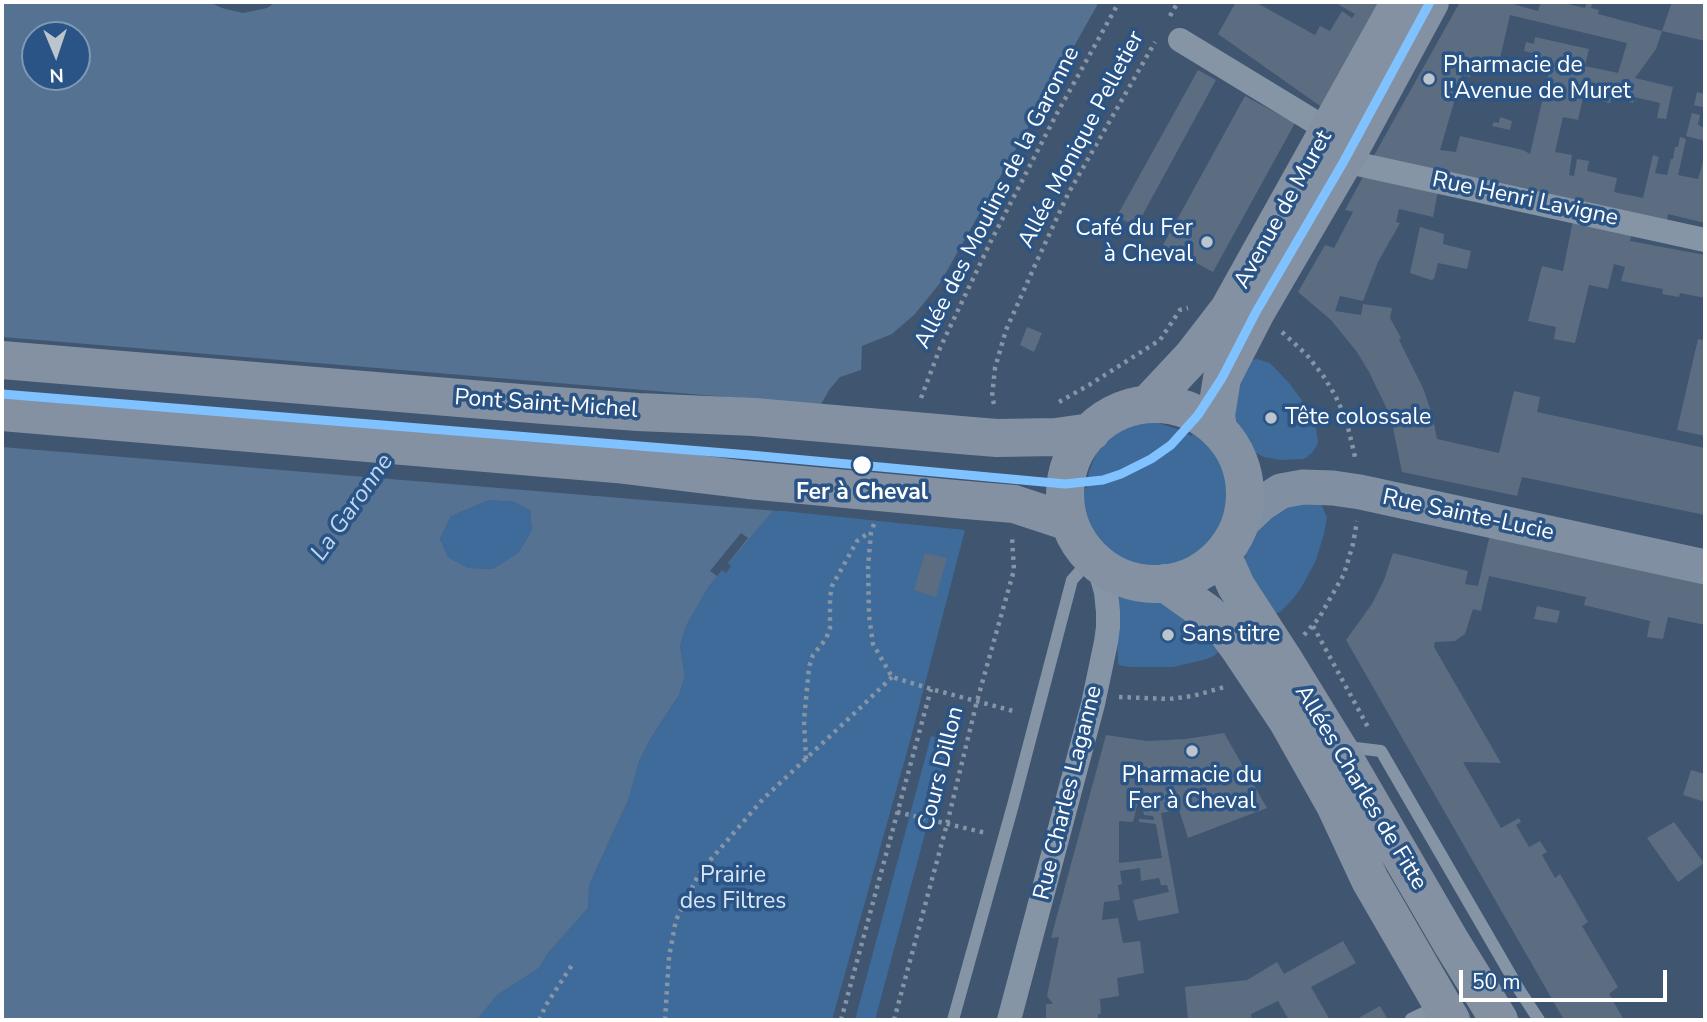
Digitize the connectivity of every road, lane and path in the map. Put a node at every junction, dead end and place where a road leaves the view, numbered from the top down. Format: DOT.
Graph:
graph roads {
  1 [pos="1119,2"];
  2 [pos="1178,2"];
  3 [pos="1400,2"];
  4 [pos="1430,2"];
  5 [pos="1168,33"];
  6 [pos="1336,145"];
  7 [pos="1705,240"];
  8 [pos="1192,307"];
  9 [pos="1279,330"];
  10 [pos="2,360"];
  11 [pos="1055,404"];
  12 [pos="1149,404"];
  13 [pos="917,410"];
  14 [pos="2,412"];
  15 [pos="983,421"];
  16 [pos="1218,430"];
  17 [pos="1091,432"];
  18 [pos="1357,467"];
  19 [pos="1358,516"];
  20 [pos="876,520"];
  21 [pos="1069,522"];
  22 [pos="1012,525"];
  23 [pos="871,532"];
  24 [pos="1232,539"];
  25 [pos="1095,561"];
  26 [pos="1705,567"];
  27 [pos="1165,583"];
  28 [pos="892,677"];
  29 [pos="1232,684"];
  30 [pos="931,689"];
  31 [pos="1112,695"];
  32 [pos="977,701"];
  33 [pos="1037,718"];
  34 [pos="1336,746"];
  35 [pos="1381,751"];
  36 [pos="806,759"];
  37 [pos="897,812"];
  38 [pos="947,824"];
  39 [pos="1004,838"];
  40 [pos="572,965"];
  41 [pos="1504,1003"];
  42 [pos="1435,1015"];
  43 [pos="539,1020"];
  44 [pos="665,1020"];
  45 [pos="841,1020"];
  46 [pos="894,1020"];
  47 [pos="953,1020"];
  48 [pos="1009,1020"];
  49 [pos="1539,1020"];
  1 -- 13 [label="path, Allée des Moulins de la Garonne"];
  2 -- 5 [label="path, Allée Monique Pelletier"];
  3 -- 6 [label="main road, Avenue de Muret"];
  4 -- 6 [label="main road, Avenue de Muret"];
  5 -- 6 [label="street, Rue Henri Lavigne"];
  5 -- 15 [label="path, Allée Monique Pelletier"];
  6 -- 7 [label="street, Rue Henri Lavigne"];
  6 -- 12 [label="main road, Avenue de Muret"];
  6 -- 16 [label="main road, Avenue de Muret"];
  8 -- 11 [label="path"];
  9 -- 18 [label="path"];
  10 -- 15 [label="main road, Pont Saint-Michel, bridge"];
  12 -- 16 [label="main road"];
  12 -- 17 [label="main road"];
  14 -- 21 [label="main road, bridge"];
  15 -- 17 [label="main road, Pont Saint-Michel"];
  16 -- 24 [label="main road"];
  17 -- 21 [label="main road"];
  19 -- 35 [label="path, Allées Charles de Fitte"];
  20 -- 23 [label="path"];
  21 -- 25 [label="main road"];
  22 -- 32 [label="path, Cours Dillon"];
  23 -- 28 [label="path"];
  23 -- 36 [label="path"];
  24 -- 26 [label="street, Rue Sainte-Lucie"];
  24 -- 27 [label="main road"];
  24 -- 34 [label="main road, Allées Charles de Fitte"];
  25 -- 27 [label="main road"];
  25 -- 33 [label="lane"];
  25 -- 48 [label="street, Rue Charles Laganne"];
  27 -- 42 [label="main road, Allées Charles de Fitte"];
  28 -- 30 [label="path"];
  28 -- 36 [label="path"];
  29 -- 31 [label="path"];
  30 -- 32 [label="path"];
  30 -- 37 [label="path"];
  32 -- 33 [label="path"];
  32 -- 38 [label="path, Cours Dillon"];
  33 -- 39 [label="lane"];
  34 -- 35 [label="lane"];
  34 -- 41 [label="main road, Allées Charles de Fitte"];
  35 -- 41 [label="lane"];
  36 -- 44 [label="path"];
  37 -- 38 [label="path"];
  37 -- 45 [label="path"];
  38 -- 39 [label="path"];
  38 -- 46 [label="path, Cours Dillon"];
  39 -- 47 [label="lane"];
  40 -- 43 [label="path"];
  41 -- 49 [label="lane"];
}
